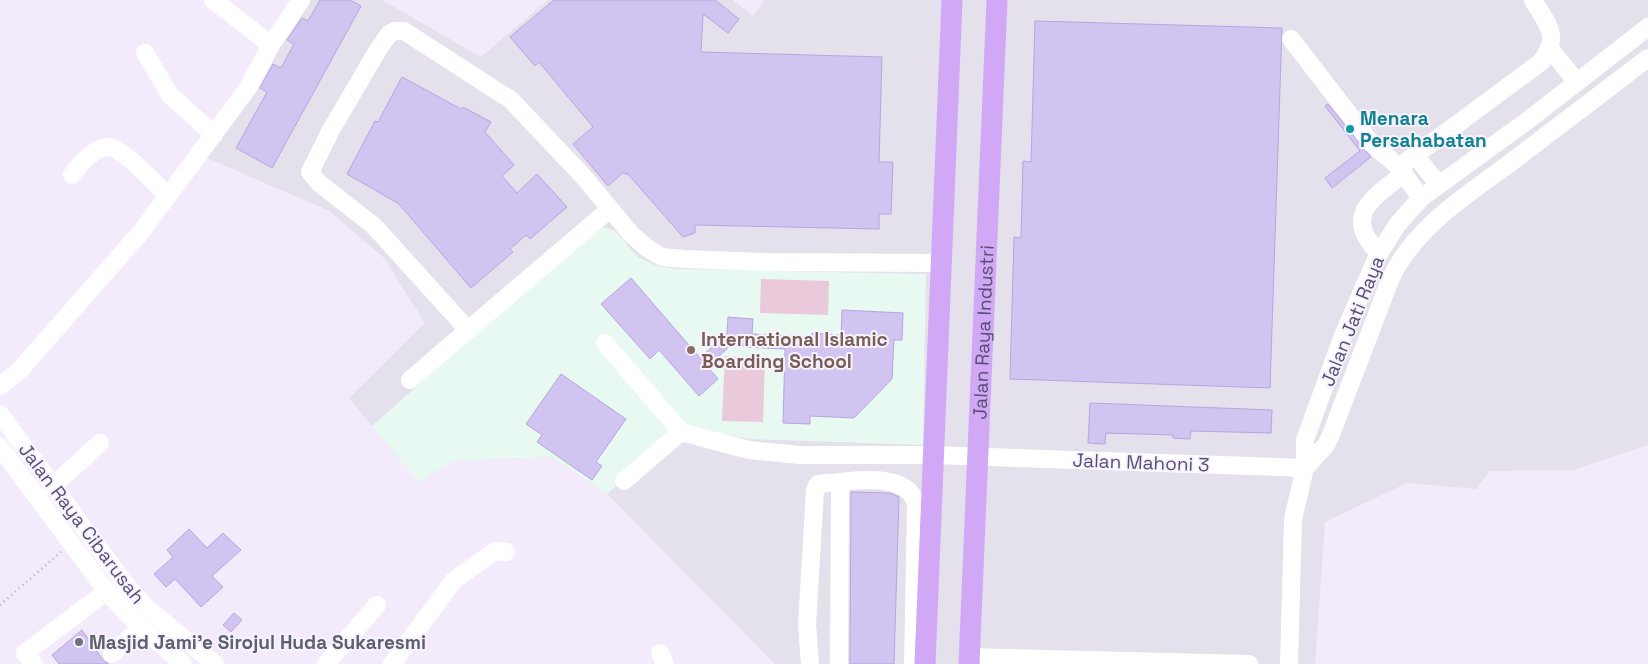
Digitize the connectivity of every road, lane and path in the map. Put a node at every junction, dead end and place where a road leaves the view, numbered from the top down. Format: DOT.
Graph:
graph roads {
  1 [pos="214,0"];
  2 [pos="301,0"];
  3 [pos="952,0"];
  4 [pos="997,0"];
  5 [pos="1533,0"];
  6 [pos="1648,27"];
  7 [pos="1291,39"];
  8 [pos="271,45"];
  9 [pos="1550,49"];
  10 [pos="145,53"];
  11 [pos="1648,58"];
  12 [pos="1577,82"];
  13 [pos="214,135"];
  14 [pos="1415,155"];
  15 [pos="1401,171"];
  16 [pos="72,175"];
  17 [pos="1438,185"];
  18 [pos="167,196"];
  19 [pos="1421,198"];
  20 [pos="610,209"];
  21 [pos="1379,253"];
  22 [pos="941,263"];
  23 [pos="1356,306"];
  24 [pos="1379,311"];
  25 [pos="468,330"];
  26 [pos="604,343"];
  27 [pos="410,380"];
  28 [pos="0,386"];
  29 [pos="0,414"];
  30 [pos="681,432"];
  31 [pos="100,443"];
  32 [pos="0,447"];
  33 [pos="934,455"];
  34 [pos="978,458"];
  35 [pos="1305,468"];
  36 [pos="624,481"];
  37 [pos="840,482"];
  38 [pos="52,487"];
  39 [pos="70,544"];
  40 [pos="506,552"];
  41 [pos="107,591"];
  42 [pos="137,598"];
  43 [pos="0,605"];
  44 [pos="377,605"];
  45 [pos="125,612"];
  46 [pos="141,628"];
  47 [pos="112,654"];
  48 [pos="194,657"];
  49 [pos="969,660"];
  50 [pos="34,664"];
  51 [pos="183,664"];
  52 [pos="215,664"];
  53 [pos="326,664"];
  54 [pos="392,664"];
  55 [pos="810,664"];
  56 [pos="839,664"];
  57 [pos="913,664"];
  58 [pos="925,664"];
  59 [pos="1249,664"];
  60 [pos="1288,664"];
  1 -- 8 [label="street"];
  2 -- 8 [label="street"];
  3 -- 22 [label="main road"];
  4 -- 34 [label="main road, Jalan Raya Industri"];
  5 -- 9 [label="street"];
  6 -- 12 [label="street, Jalan Jati Raya"];
  7 -- 15 [label="street"];
  8 -- 13 [label="street"];
  9 -- 12 [label="street"];
  9 -- 14 [label="street"];
  10 -- 13 [label="street"];
  11 -- 24 [label="street, Jalan Jati Raya"];
  12 -- 17 [label="street, Jalan Jati Raya"];
  13 -- 18 [label="street"];
  14 -- 15 [label="street"];
  14 -- 17 [label="street"];
  15 -- 19 [label="street"];
  15 -- 21 [label="street"];
  16 -- 18 [label="street"];
  17 -- 19 [label="street, Jalan Jati Raya"];
  18 -- 28 [label="street"];
  19 -- 21 [label="street, Jalan Jati Raya"];
  20 -- 22 [label="street"];
  20 -- 25 [label="street"];
  20 -- 25 [label="street"];
  21 -- 23 [label="street, Jalan Jati Raya"];
  22 -- 33 [label="main road"];
  23 -- 24 [label="street"];
  23 -- 35 [label="street, Jalan Jati Raya"];
  24 -- 35 [label="street, Jalan Jati Raya"];
  25 -- 27 [label="street"];
  26 -- 30 [label="street"];
  29 -- 38 [label="street, Jalan Raya Cibarusah"];
  30 -- 33 [label="street, Jalan Mahoni 3"];
  30 -- 36 [label="street"];
  31 -- 38 [label="street"];
  32 -- 39 [label="street, Jalan Raya Cibarusah"];
  33 -- 34 [label="street, Jalan Mahoni 3"];
  33 -- 58 [label="main road"];
  34 -- 35 [label="street, Jalan Mahoni 3"];
  34 -- 49 [label="main road, Jalan Raya Industri"];
  35 -- 60 [label="street, Jalan Jati Raya"];
  37 -- 55 [label="street"];
  37 -- 56 [label="street"];
  37 -- 57 [label="street"];
  38 -- 42 [label="street, Jalan Raya Cibarusah"];
  39 -- 41 [label="street, Jalan Raya Cibarusah"];
  39 -- 43 [label="path"];
  40 -- 54 [label="street"];
  41 -- 45 [label="street, Jalan Raya Cibarusah"];
  41 -- 50 [label="street"];
  42 -- 45 [label="street"];
  42 -- 48 [label="street, Jalan Raya Cibarusah"];
  44 -- 53 [label="street"];
  45 -- 46 [label="street, Jalan Raya Cibarusah"];
  46 -- 47 [label="street"];
  46 -- 51 [label="street, Jalan Raya Cibarusah"];
  48 -- 52 [label="street, Jalan Raya Cibarusah"];
  49 -- 59 [label="street"];
}
